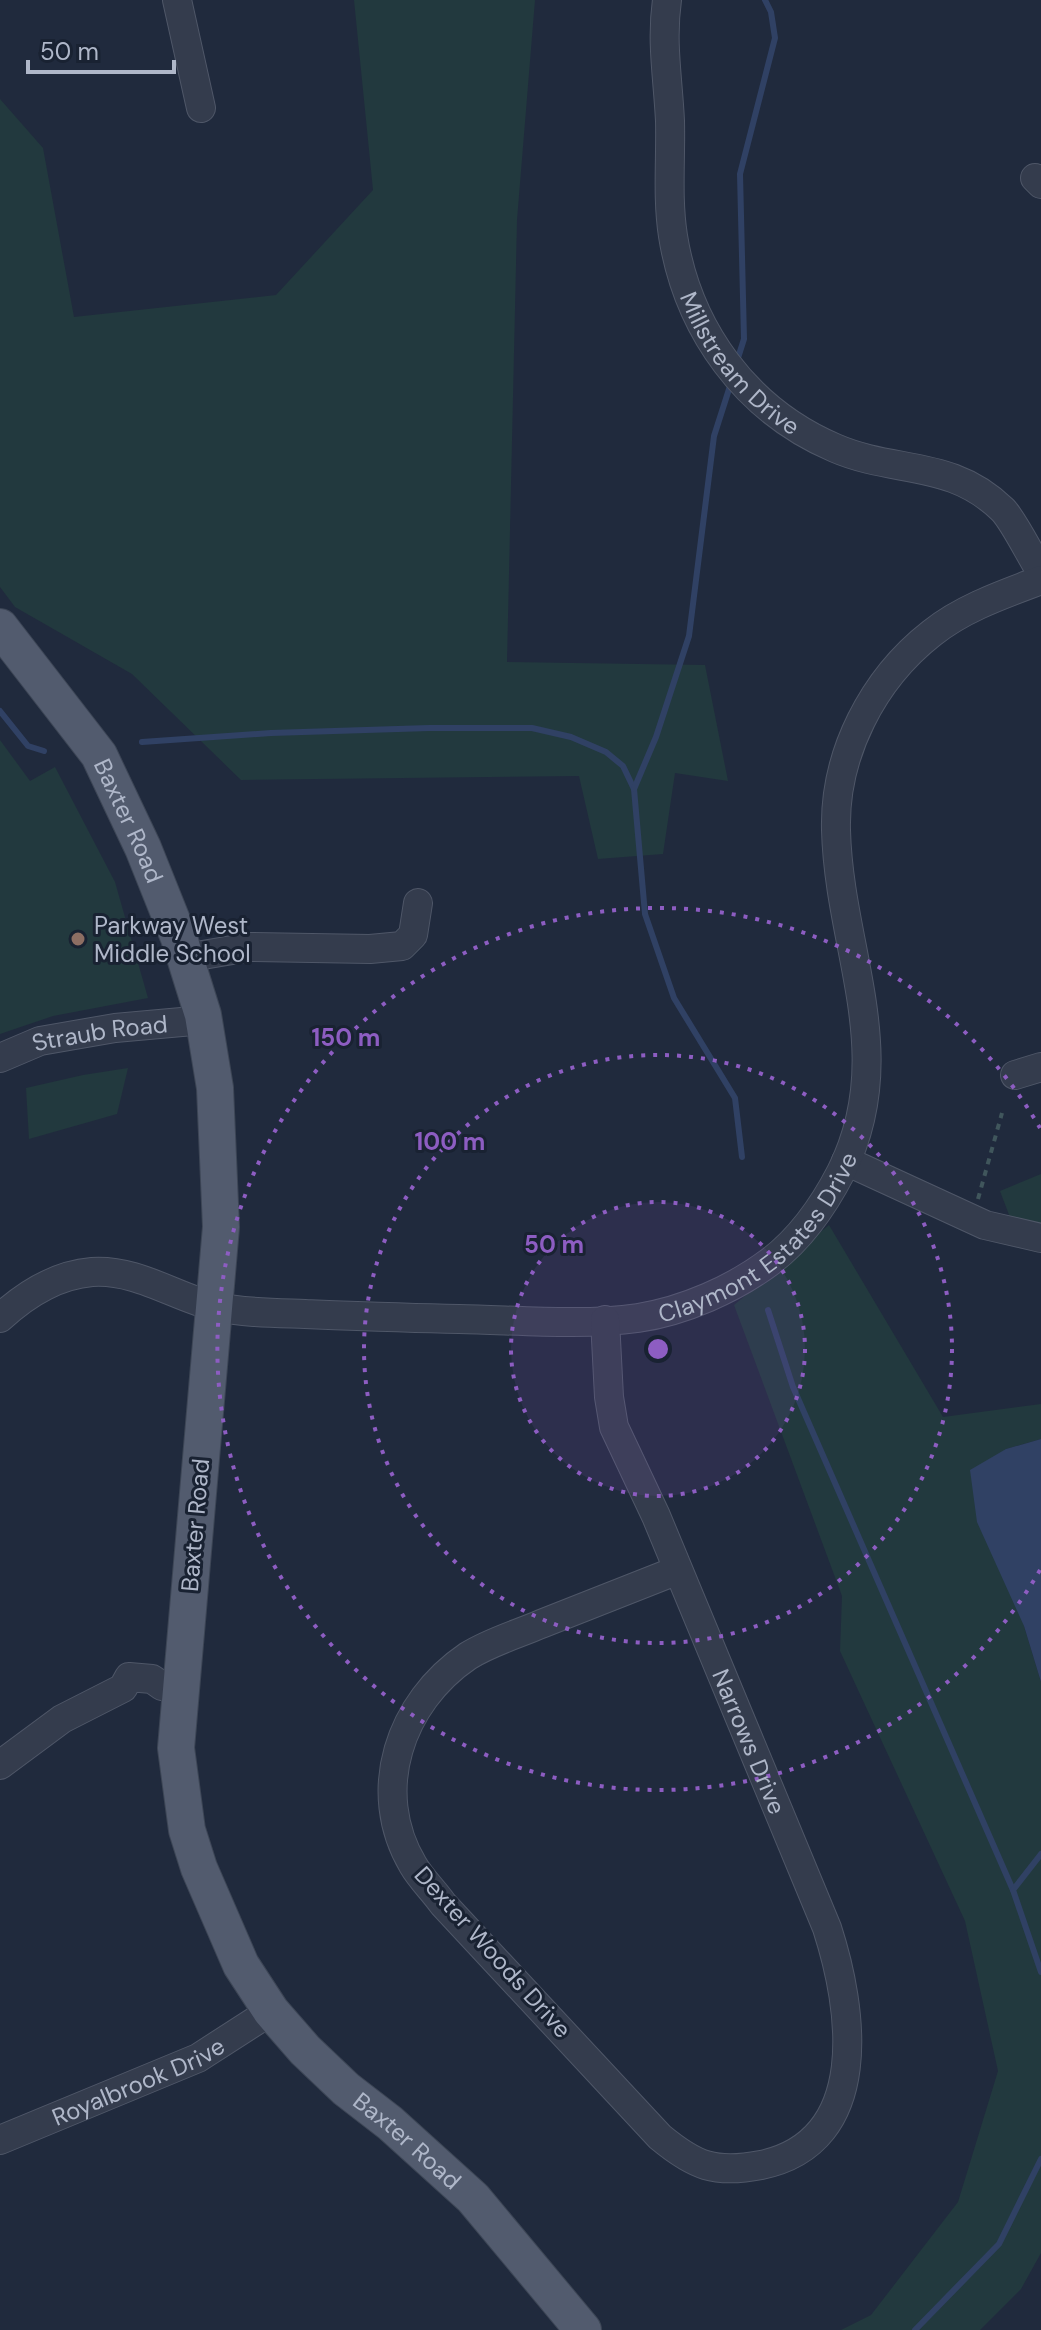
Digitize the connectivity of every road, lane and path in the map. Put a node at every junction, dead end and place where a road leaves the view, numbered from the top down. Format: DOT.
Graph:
graph roads {
  1 [pos="177,0"];
  2 [pos="667,0"];
  3 [pos="201,108"];
  4 [pos="1041,572"];
  5 [pos="1041,580"];
  6 [pos="0,627"];
  7 [pos="418,903"];
  8 [pos="185,958"];
  9 [pos="204,1020"];
  10 [pos="0,1058"];
  11 [pos="1002,1113"];
  12 [pos="846,1161"];
  13 [pos="975,1207"];
  14 [pos="1041,1238"];
  15 [pos="215,1306"];
  16 [pos="0,1318"];
  17 [pos="605,1320"];
  18 [pos="678,1570"];
  19 [pos="171,1687"];
  20 [pos="0,1765"];
  21 [pos="271,2011"];
  22 [pos="0,2140"];
  23 [pos="792,2154"];
  24 [pos="583,2330"];
  1 -- 3 [label="street"];
  2 -- 4 [label="street, Millstream Drive"];
  5 -- 12 [label="street, Claymont Estates Drive"];
  6 -- 8 [label="main road, Baxter Road"];
  7 -- 8 [label="street"];
  8 -- 9 [label="main road, Baxter Road"];
  9 -- 10 [label="street, Straub Road"];
  9 -- 15 [label="main road, Baxter Road"];
  11 -- 13 [label="path"];
  12 -- 14 [label="street"];
  12 -- 17 [label="street, Claymont Estates Drive"];
  15 -- 16 [label="street, Claymont Estates Drive"];
  15 -- 17 [label="street, Claymont Estates Drive"];
  15 -- 19 [label="main road, Baxter Road"];
  17 -- 18 [label="street, Narrows Drive"];
  18 -- 23 [label="street, Narrows Drive"];
  18 -- 23 [label="street, Dexter Woods Drive"];
  19 -- 20 [label="street"];
  19 -- 21 [label="main road, Baxter Road"];
  21 -- 22 [label="street, Royalbrook Drive"];
  21 -- 24 [label="main road, Baxter Road"];
}
